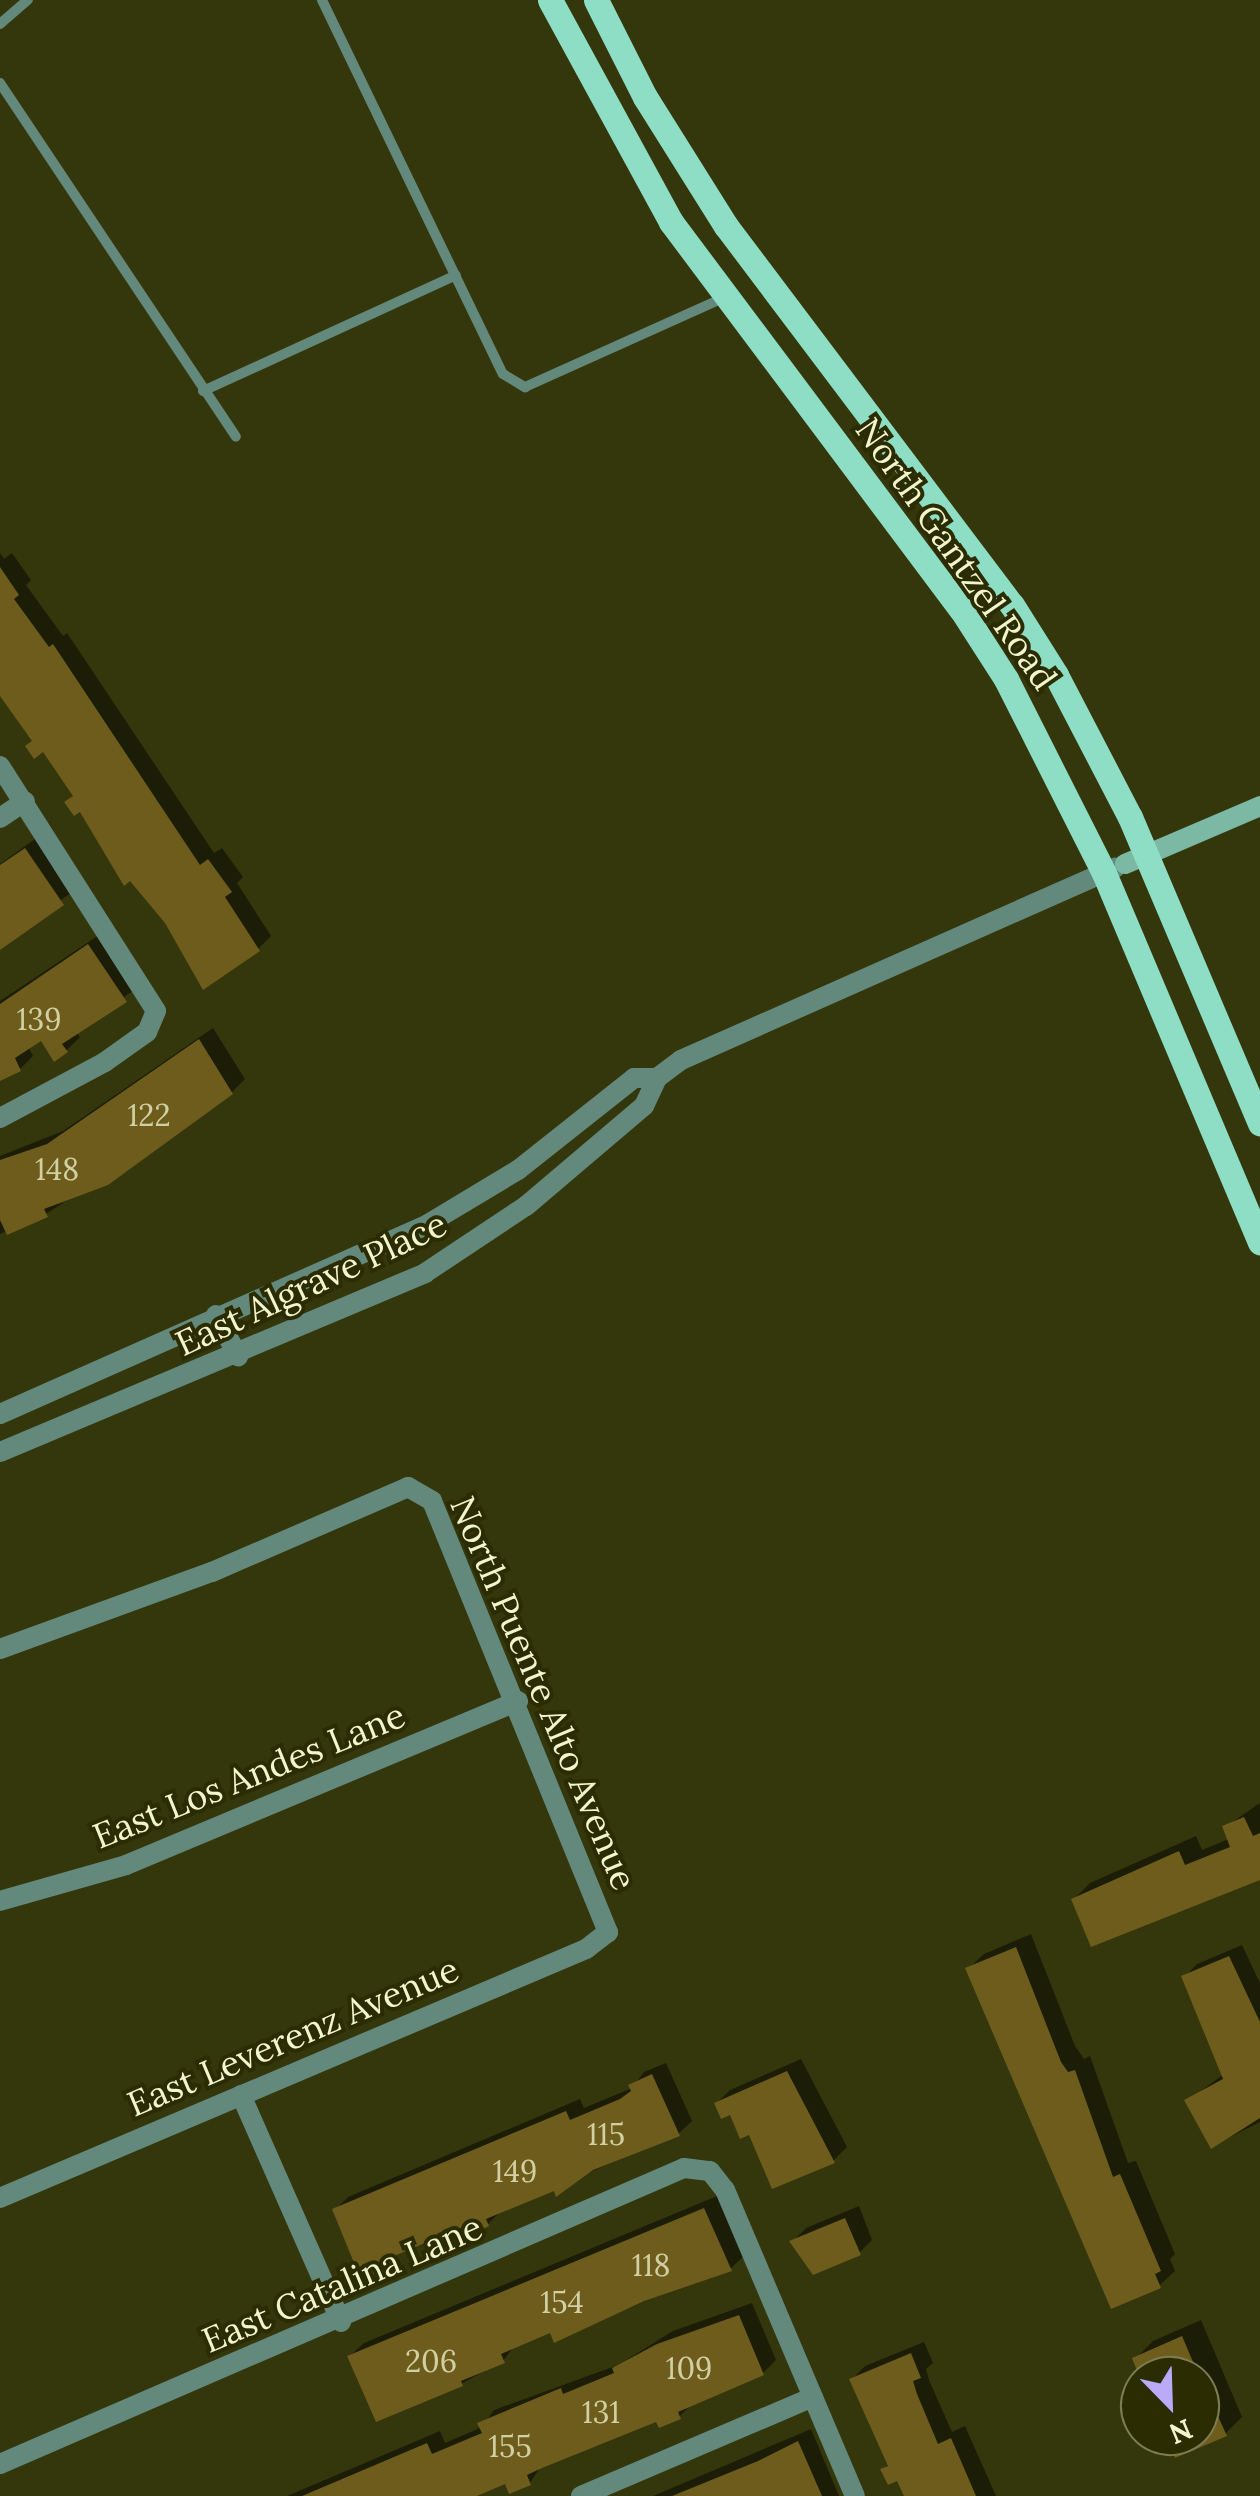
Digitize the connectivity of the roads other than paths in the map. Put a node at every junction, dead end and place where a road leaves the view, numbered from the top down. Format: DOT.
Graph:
graph roads {
  1 [pos="28,0"];
  2 [pos="322,0"];
  3 [pos="550,0"];
  4 [pos="596,0"];
  5 [pos="0,24"];
  6 [pos="0,82"];
  7 [pos="456,274"];
  8 [pos="726,297"];
  9 [pos="203,391"];
  10 [pos="236,437"];
  11 [pos="0,766"];
  12 [pos="25,801"];
  13 [pos="1260,806"];
  14 [pos="0,818"];
  15 [pos="1125,864"];
  16 [pos="657,1078"];
  17 [pos="0,1118"];
  18 [pos="1260,1124"];
  19 [pos="1260,1242"];
  20 [pos="216,1315"];
  21 [pos="238,1356"];
  22 [pos="0,1414"];
  23 [pos="0,1452"];
  24 [pos="0,1649"];
  25 [pos="518,1700"];
  26 [pos="0,1901"];
  27 [pos="608,1932"];
  28 [pos="241,2095"];
  29 [pos="0,2198"];
  30 [pos="341,2322"];
  31 [pos="813,2397"];
  32 [pos="0,2464"];
  33 [pos="581,2496"];
  34 [pos="856,2496"];
  1 -- 5 [label="lane"];
  2 -- 7 [label="lane"];
  3 -- 8 [label="main road, North Gantzel Road"];
  4 -- 15 [label="main road, North Gantzel Road"];
  6 -- 9 [label="lane"];
  7 -- 8 [label="lane"];
  7 -- 9 [label="lane"];
  8 -- 15 [label="main road, North Gantzel Road"];
  9 -- 10 [label="lane"];
  11 -- 12 [label="street"];
  12 -- 14 [label="street"];
  12 -- 17 [label="street"];
  13 -- 15 [label="street"];
  15 -- 16 [label="street, East Algrave Place"];
  15 -- 18 [label="main road, North Gantzel Road"];
  15 -- 19 [label="main road, North Gantzel Road"];
  16 -- 20 [label="street, East Algrave Place"];
  16 -- 21 [label="street, East Algrave Place"];
  20 -- 21 [label="street"];
  20 -- 22 [label="street, East Algrave Place"];
  21 -- 23 [label="street, East Algrave Place"];
  24 -- 25 [label="street, North Puente Alto Avenue"];
  25 -- 26 [label="street, East Los Andes Lane"];
  25 -- 27 [label="street, North Puente Alto Avenue"];
  27 -- 28 [label="street, East Leverenz Avenue"];
  28 -- 29 [label="street, East Leverenz Avenue"];
  28 -- 30 [label="street"];
  30 -- 31 [label="street, East Catalina Lane"];
  30 -- 32 [label="street, East Catalina Lane"];
  31 -- 33 [label="street"];
  31 -- 34 [label="street"];
}
